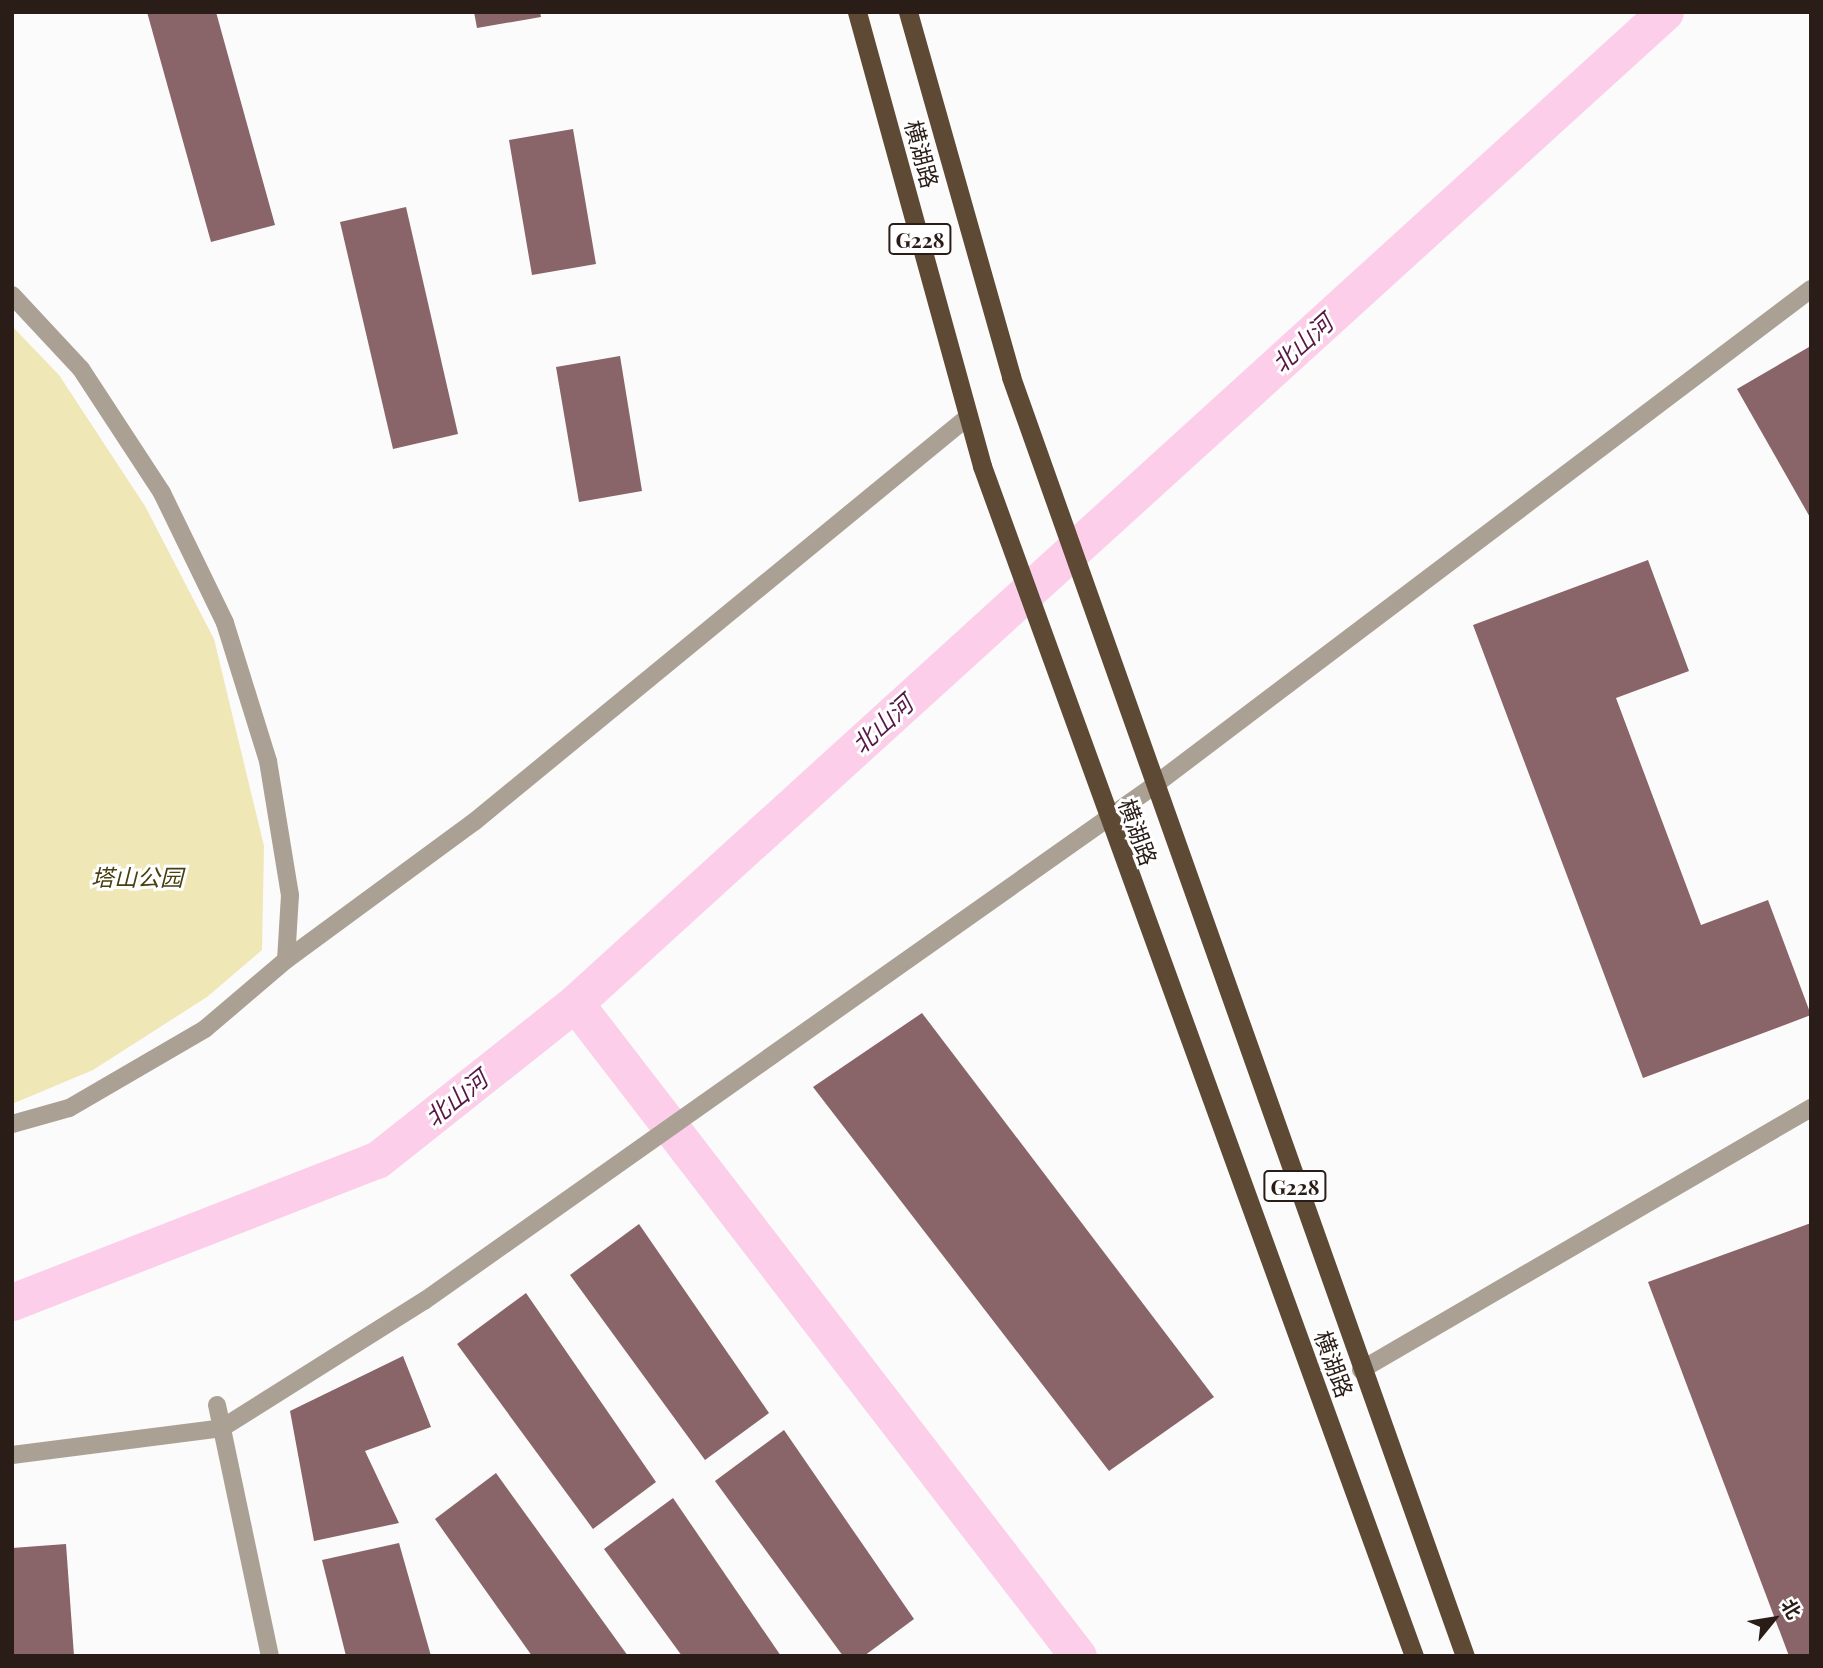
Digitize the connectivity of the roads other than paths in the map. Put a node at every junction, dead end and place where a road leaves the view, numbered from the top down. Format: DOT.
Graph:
graph roads {
  1 [pos="858,12"];
  2 [pos="908,12"];
  3 [pos="1811,289"];
  4 [pos="12,295"];
  5 [pos="969,416"];
  6 [pos="1152,787"];
  7 [pos="1108,822"];
  8 [pos="286,960"];
  9 [pos="1811,1108"];
  10 [pos="12,1124"];
  11 [pos="1361,1370"];
  12 [pos="217,1405"];
  13 [pos="222,1428"];
  14 [pos="12,1455"];
  15 [pos="270,1656"];
  16 [pos="1414,1656"];
  17 [pos="1465,1656"];
  1 -- 5 [label="highway, 横湖路 / G228"];
  2 -- 6 [label="highway, 横湖路 / G228"];
  3 -- 6 [label="street"];
  4 -- 8 [label="street"];
  5 -- 7 [label="highway, 横湖路 / G228"];
  5 -- 8 [label="street"];
  6 -- 7 [label="street"];
  6 -- 11 [label="highway, 横湖路 / G228"];
  7 -- 13 [label="street"];
  7 -- 16 [label="highway, 横湖路 / G228"];
  8 -- 10 [label="street"];
  9 -- 11 [label="street"];
  11 -- 17 [label="highway, 横湖路 / G228"];
  12 -- 13 [label="street"];
  13 -- 14 [label="street"];
  13 -- 15 [label="street"];
}
